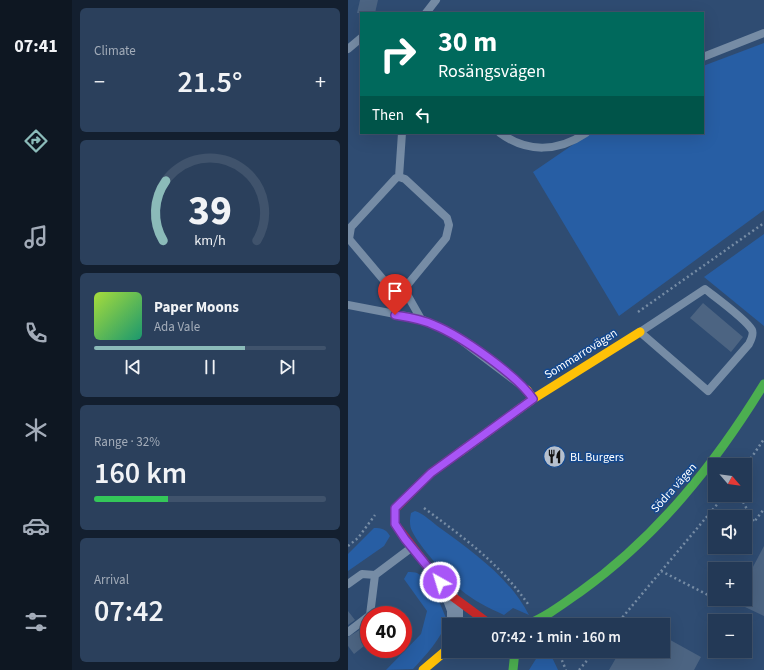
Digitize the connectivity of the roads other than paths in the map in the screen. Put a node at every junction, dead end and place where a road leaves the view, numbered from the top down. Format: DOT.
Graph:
graph roads {
  1 [pos="436,0"];
  2 [pos="427,12"];
  3 [pos="764,33"];
  4 [pos="360,39"];
  5 [pos="348,49"];
  6 [pos="704,57"];
  7 [pos="402,134"];
  8 [pos="501,134"];
  9 [pos="585,134"];
  10 [pos="399,177"];
  11 [pos="404,289"];
  12 [pos="348,306"];
  13 [pos="421,319"];
  14 [pos="640,332"];
  15 [pos="764,384"];
  16 [pos="527,390"];
  17 [pos="533,399"];
  18 [pos="411,547"];
  19 [pos="375,575"];
  20 [pos="348,584"];
  21 [pos="583,591"];
  22 [pos="449,594"];
  23 [pos="370,606"];
  24 [pos="455,618"];
  25 [pos="482,618"];
  26 [pos="541,618"];
  27 [pos="557,618"];
  28 [pos="360,623"];
  29 [pos="348,632"];
  30 [pos="442,655"];
  31 [pos="515,658"];
  32 [pos="423,670"];
  33 [pos="513,670"];
  1 -- 2 [label="lane"];
  3 -- 6 [label="lane"];
  4 -- 5 [label="lane"];
  7 -- 10 [label="lane"];
  8 -- 9 [label="lane"];
  10 -- 11 [label="lane"];
  10 -- 11 [label="lane"];
  11 -- 13 [label="lane"];
  12 -- 13 [label="lane"];
  13 -- 16 [label="lane"];
  14 -- 14 [label="lane"];
  14 -- 17 [label="main road, Sommarrovägen"];
  15 -- 21 [label="main road, Södra vägen"];
  16 -- 17 [label="main road"];
  17 -- 18 [label="main road, Sommarrovägen"];
  18 -- 19 [label="lane"];
  18 -- 22 [label="main road, Sommarrovägen"];
  19 -- 20 [label="lane"];
  19 -- 23 [label="lane"];
  21 -- 26 [label="main road, Södra vägen"];
  21 -- 27 [label="main road, Södra vägen"];
  22 -- 24 [label="street"];
  22 -- 25 [label="main road, Sommarrovägen"];
  28 -- 29 [label="lane"];
  30 -- 32 [label="main road"];
  31 -- 33 [label="main road"];
}
